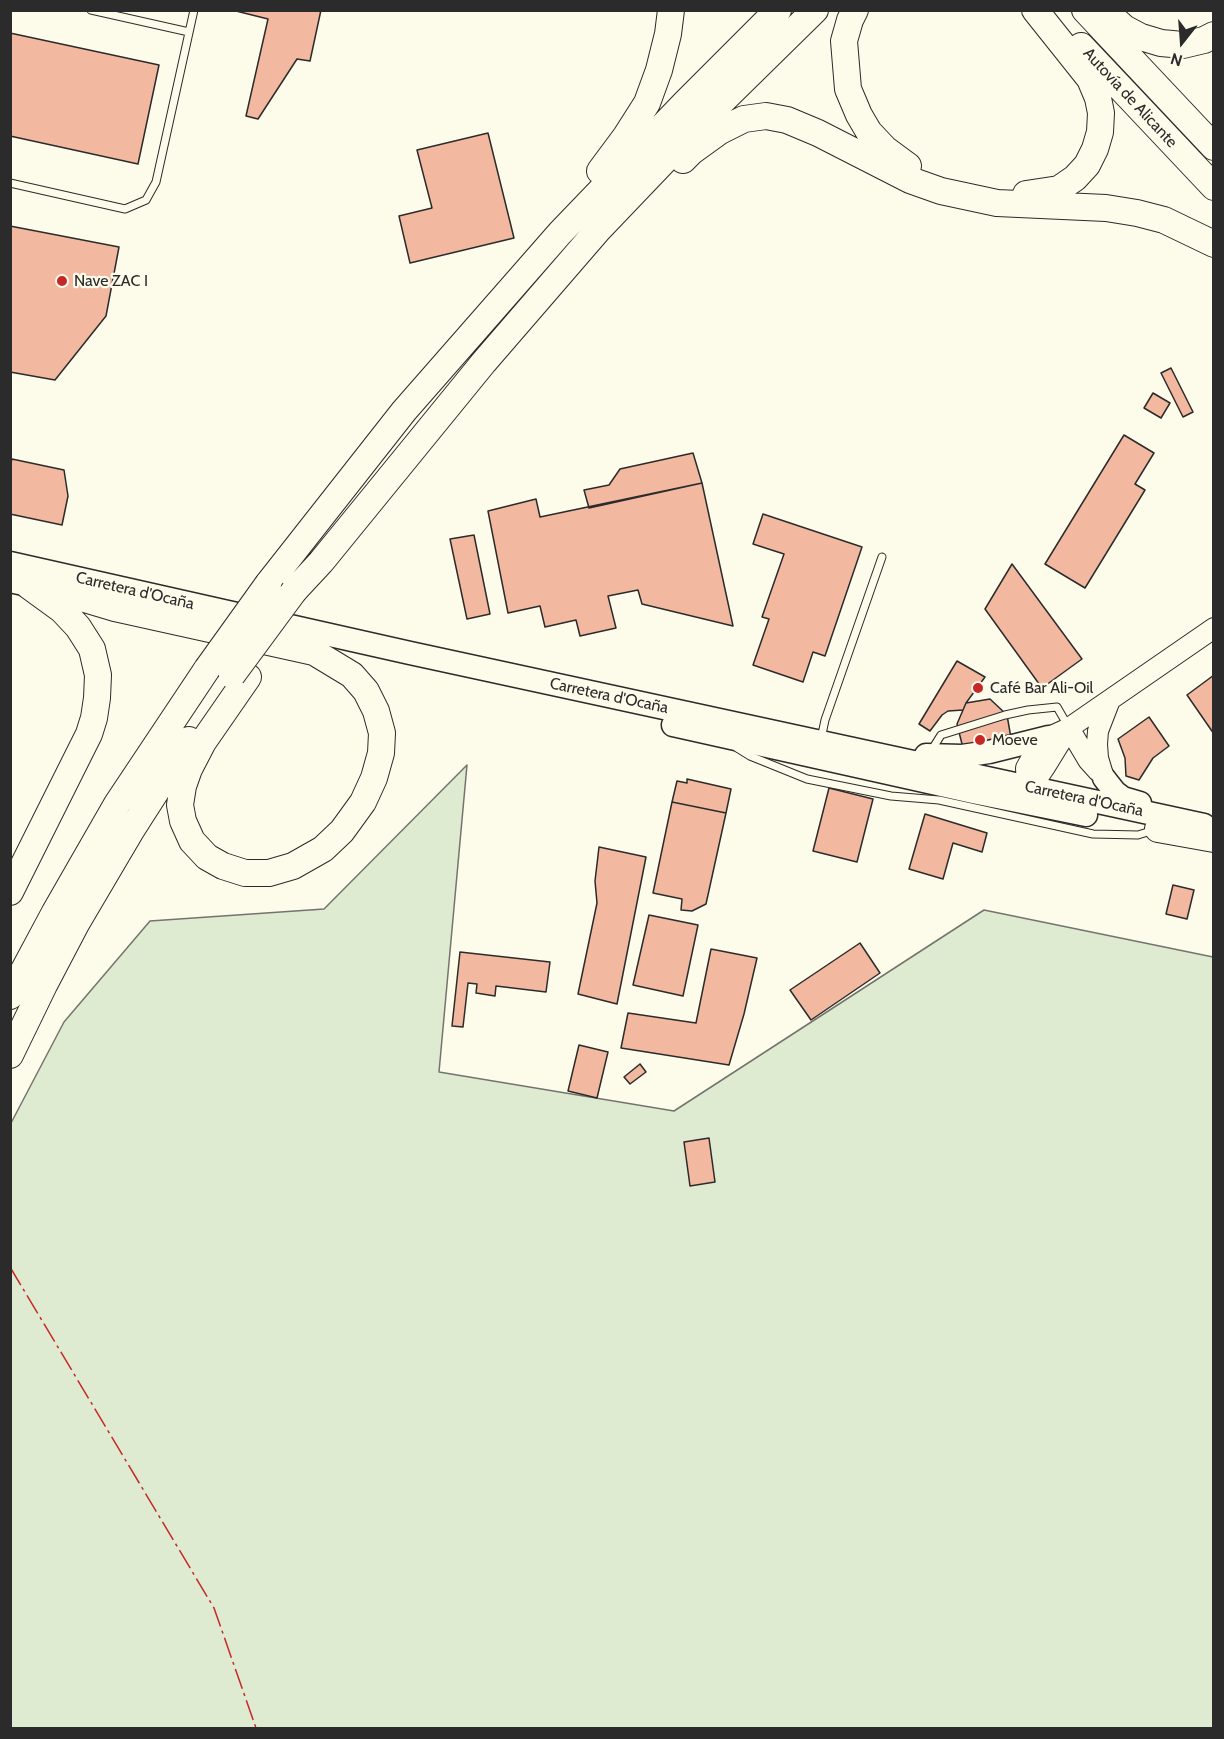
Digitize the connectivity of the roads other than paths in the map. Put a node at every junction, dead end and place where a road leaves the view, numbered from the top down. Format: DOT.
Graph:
graph roads {
  1 [pos="91,10"];
  2 [pos="194,10"];
  3 [pos="671,10"];
  4 [pos="778,10"];
  5 [pos="815,10"];
  6 [pos="855,10"];
  7 [pos="1035,10"];
  8 [pos="1044,10"];
  9 [pos="1085,10"];
  10 [pos="1104,10"];
  11 [pos="189,32"];
  12 [pos="1214,35"];
  13 [pos="1214,147"];
  14 [pos="10,183"];
  15 [pos="1214,187"];
  16 [pos="1214,244"];
  17 [pos="567,268"];
  18 [pos="302,538"];
  19 [pos="882,557"];
  20 [pos="10,563"];
  21 [pos="20,584"];
  22 [pos="65,593"];
  23 [pos="1214,628"];
  24 [pos="240,676"];
  25 [pos="1110,700"];
  26 [pos="1070,728"];
  27 [pos="714,735"];
  28 [pos="1049,737"];
  29 [pos="743,741"];
  30 [pos="821,742"];
  31 [pos="928,756"];
  32 [pos="1104,778"];
  33 [pos="1027,787"];
  34 [pos="1149,827"];
  35 [pos="1212,831"];
  36 [pos="10,892"];
  37 [pos="10,996"];
  38 [pos="10,1055"];
  1 -- 11 [label="lane"];
  2 -- 11 [label="lane"];
  3 -- 18 [label="highway"];
  4 -- 18 [label="highway"];
  5 -- 17 [label="highway"];
  6 -- 7 [label="highway"];
  8 -- 15 [label="highway, Autovía de Alicante"];
  9 -- 13 [label="highway, Autovía de Alicante"];
  10 -- 12 [label="highway"];
  11 -- 14 [label="lane"];
  16 -- 17 [label="highway"];
  17 -- 24 [label="highway, bridge"];
  18 -- 37 [label="highway, bridge"];
  19 -- 30 [label="lane"];
  20 -- 30 [label="main road, Carretera d'Ocaña"];
  21 -- 22 [label="main road, Carretera d'Ocaña"];
  21 -- 36 [label="highway"];
  22 -- 24 [label="highway"];
  22 -- 27 [label="main road, Carretera d'Ocaña"];
  23 -- 25 [label="street"];
  24 -- 38 [label="highway"];
  25 -- 26 [label="street"];
  25 -- 32 [label="street"];
  26 -- 28 [label="street"];
  26 -- 31 [label="lane"];
  26 -- 32 [label="street"];
  26 -- 33 [label="street"];
  27 -- 29 [label="main road, Carretera d'Ocaña"];
  27 -- 34 [label="lane"];
  28 -- 31 [label="main road"];
  28 -- 33 [label="street"];
  29 -- 33 [label="main road"];
  29 -- 34 [label="main road, Carretera d'Ocaña"];
  30 -- 31 [label="main road"];
  30 -- 33 [label="main road, Carretera d'Ocaña"];
  32 -- 35 [label="main road"];
  33 -- 34 [label="main road"];
  33 -- 35 [label="main road, Carretera d'Ocaña"];
  34 -- 35 [label="highway"];
}
